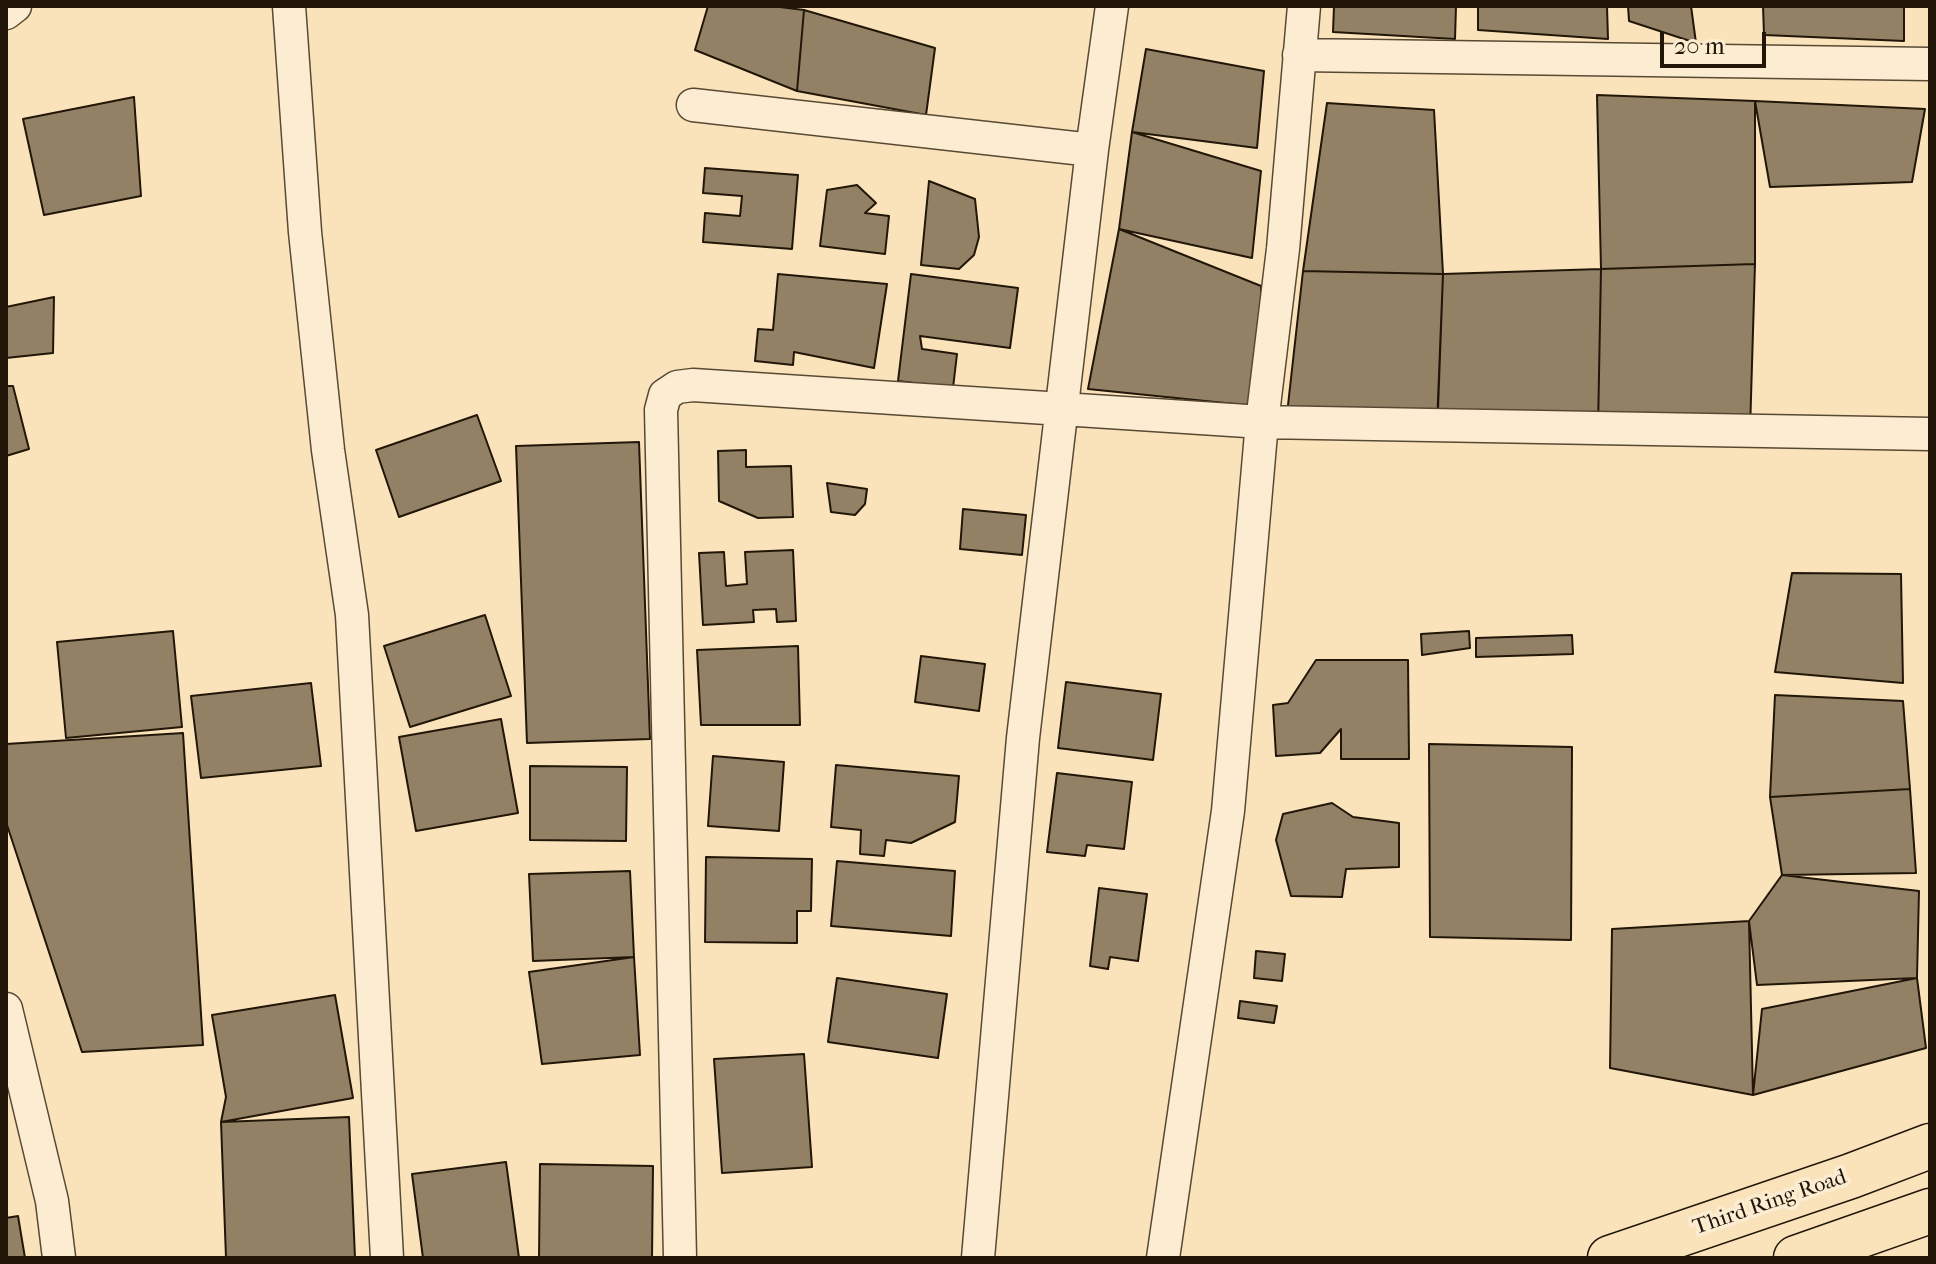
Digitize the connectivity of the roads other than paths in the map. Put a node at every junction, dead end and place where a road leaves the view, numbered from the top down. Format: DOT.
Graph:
graph roads {
  1 [pos="15,6"];
  2 [pos="289,6"];
  3 [pos="1112,6"];
  4 [pos="1304,6"];
  5 [pos="6,13"];
  6 [pos="1299,55"];
  7 [pos="1930,64"];
  8 [pos="693,105"];
  9 [pos="1092,150"];
  10 [pos="1062,407"];
  11 [pos="1262,422"];
  12 [pos="1930,434"];
  13 [pos="6,1009"];
  14 [pos="1930,1146"];
  15 [pos="1930,1211"];
  16 [pos="1878,1244"];
  17 [pos="59,1258"];
  18 [pos="387,1258"];
  19 [pos="680,1258"];
  20 [pos="978,1258"];
  21 [pos="1163,1258"];
  22 [pos="1610,1258"];
  23 [pos="1796,1258"];
  1 -- 5 [label="street"];
  2 -- 18 [label="street"];
  3 -- 9 [label="street"];
  4 -- 6 [label="street"];
  6 -- 7 [label="street"];
  6 -- 11 [label="street"];
  8 -- 9 [label="street"];
  9 -- 10 [label="street"];
  10 -- 11 [label="street"];
  10 -- 19 [label="street"];
  10 -- 20 [label="street"];
  11 -- 12 [label="street"];
  11 -- 21 [label="street"];
  13 -- 17 [label="street"];
  14 -- 22 [label="main road, Third Ring Road"];
  15 -- 16 [label="main road"];
  16 -- 23 [label="main road"];
}
